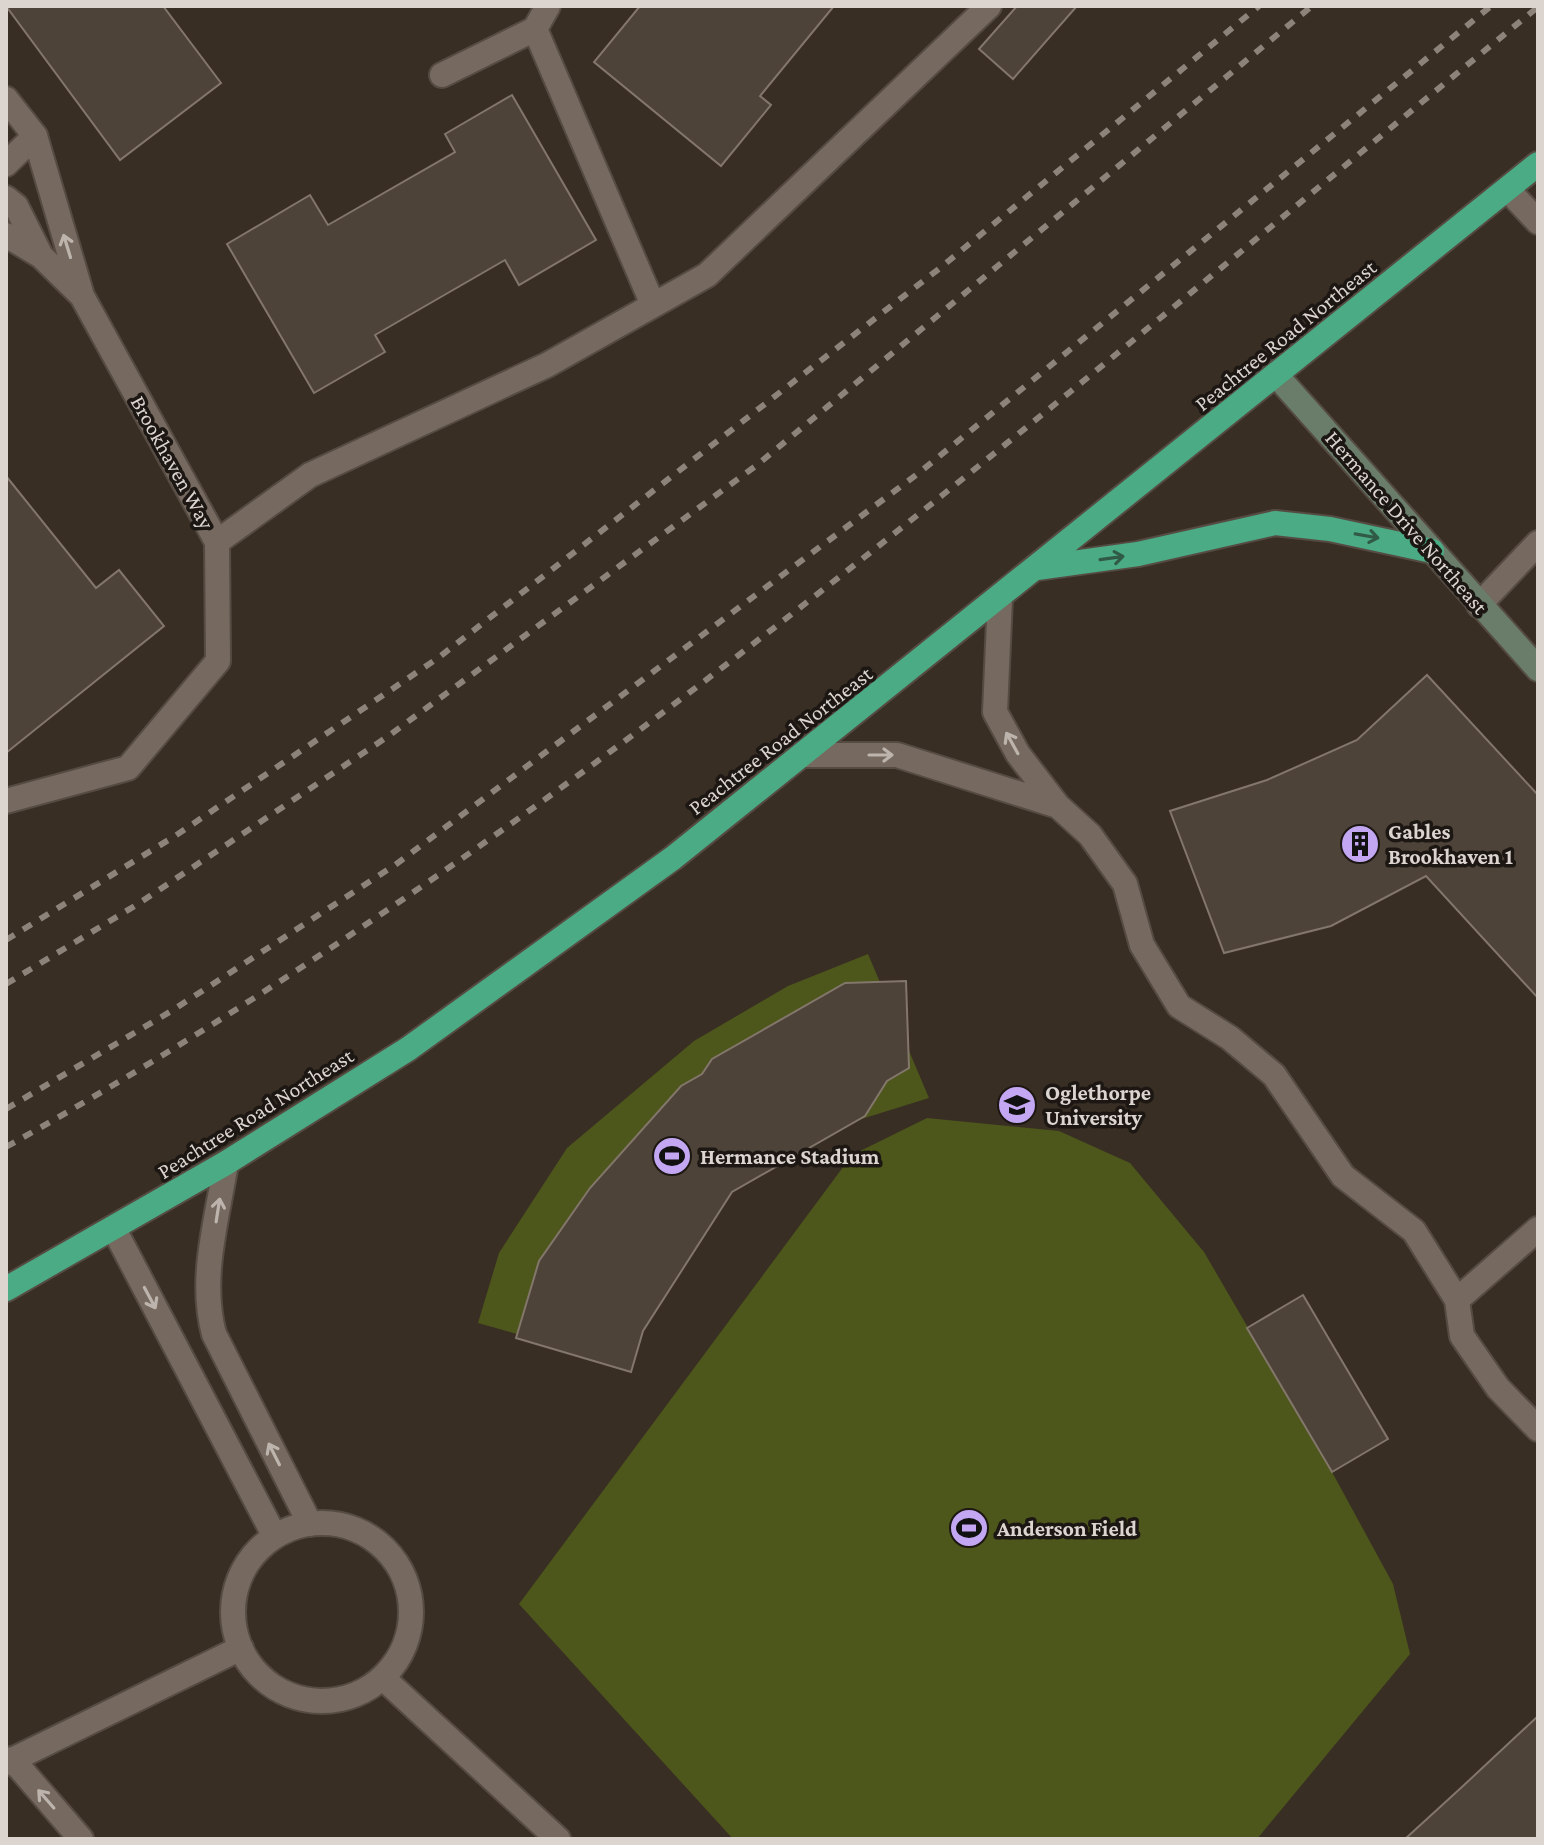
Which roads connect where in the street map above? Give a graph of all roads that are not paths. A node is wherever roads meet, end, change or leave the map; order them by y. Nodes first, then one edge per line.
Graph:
1 (548, 6) edge
2 (989, 6) edge
3 (535, 29) junction
4 (442, 75) dead end
5 (6, 99) edge
6 (35, 136) junction
7 (6, 164) edge
8 (1538, 164) edge
9 (1508, 190) junction
10 (6, 198) edge
11 (1538, 222) edge
12 (6, 235) edge
13 (41, 256) junction
14 (82, 296) junction
15 (653, 305) junction
16 (1276, 375) junction
17 (217, 542) junction
18 (1538, 543) edge
19 (1432, 551) junction
20 (1035, 568) junction
21 (1000, 598) junction
22 (1479, 605) junction
23 (1538, 669) edge
24 (803, 755) junction
25 (6, 801) edge
26 (1058, 806) junction
27 (226, 1163) junction
28 (114, 1229) junction
29 (1538, 1229) edge
30 (6, 1289) edge
31 (1457, 1300) junction
32 (1538, 1429) edge
33 (310, 1524) junction
34 (274, 1535) junction
35 (241, 1648) junction
36 (383, 1678) junction
37 (9, 1761) edge
38 (81, 1839) edge
39 (558, 1839) edge

1 - 3 street
2 - 15 street
3 - 4 street
3 - 15 street
5 - 6 street, Brookhaven Way
6 - 7 street
14 -> 6 street, Brookhaven Way
8 - 9 highway, Peachtree Road Northeast
9 - 11 street
9 - 16 highway, Peachtree Road Northeast
10 - 13 street, Brookhaven Way
12 - 13 street, Brookhaven Way
13 - 14 street, Brookhaven Way
14 - 17 street, Brookhaven Way
15 - 17 street
16 - 19 street, Hermance Drive Northeast
16 - 20 highway, Peachtree Road Northeast
17 - 25 street, Brookhaven Way
18 - 22 street
20 -> 19 highway
19 - 22 street, Hermance Drive Northeast
20 - 21 highway, Peachtree Road Northeast
21 - 24 highway, Peachtree Road Northeast
26 -> 21 street
22 - 23 street, Hermance Drive Northeast
24 -> 26 street
24 - 27 highway, Peachtree Road Northeast
26 - 31 street
27 - 28 highway, Peachtree Road Northeast
33 -> 27 street
28 - 30 highway, Peachtree Road Northeast
28 -> 34 street
29 - 31 street
31 - 32 street
33 - 34 street
33 - 36 street
34 - 35 street
35 - 36 street
35 - 37 street
36 - 39 street
38 -> 37 street

